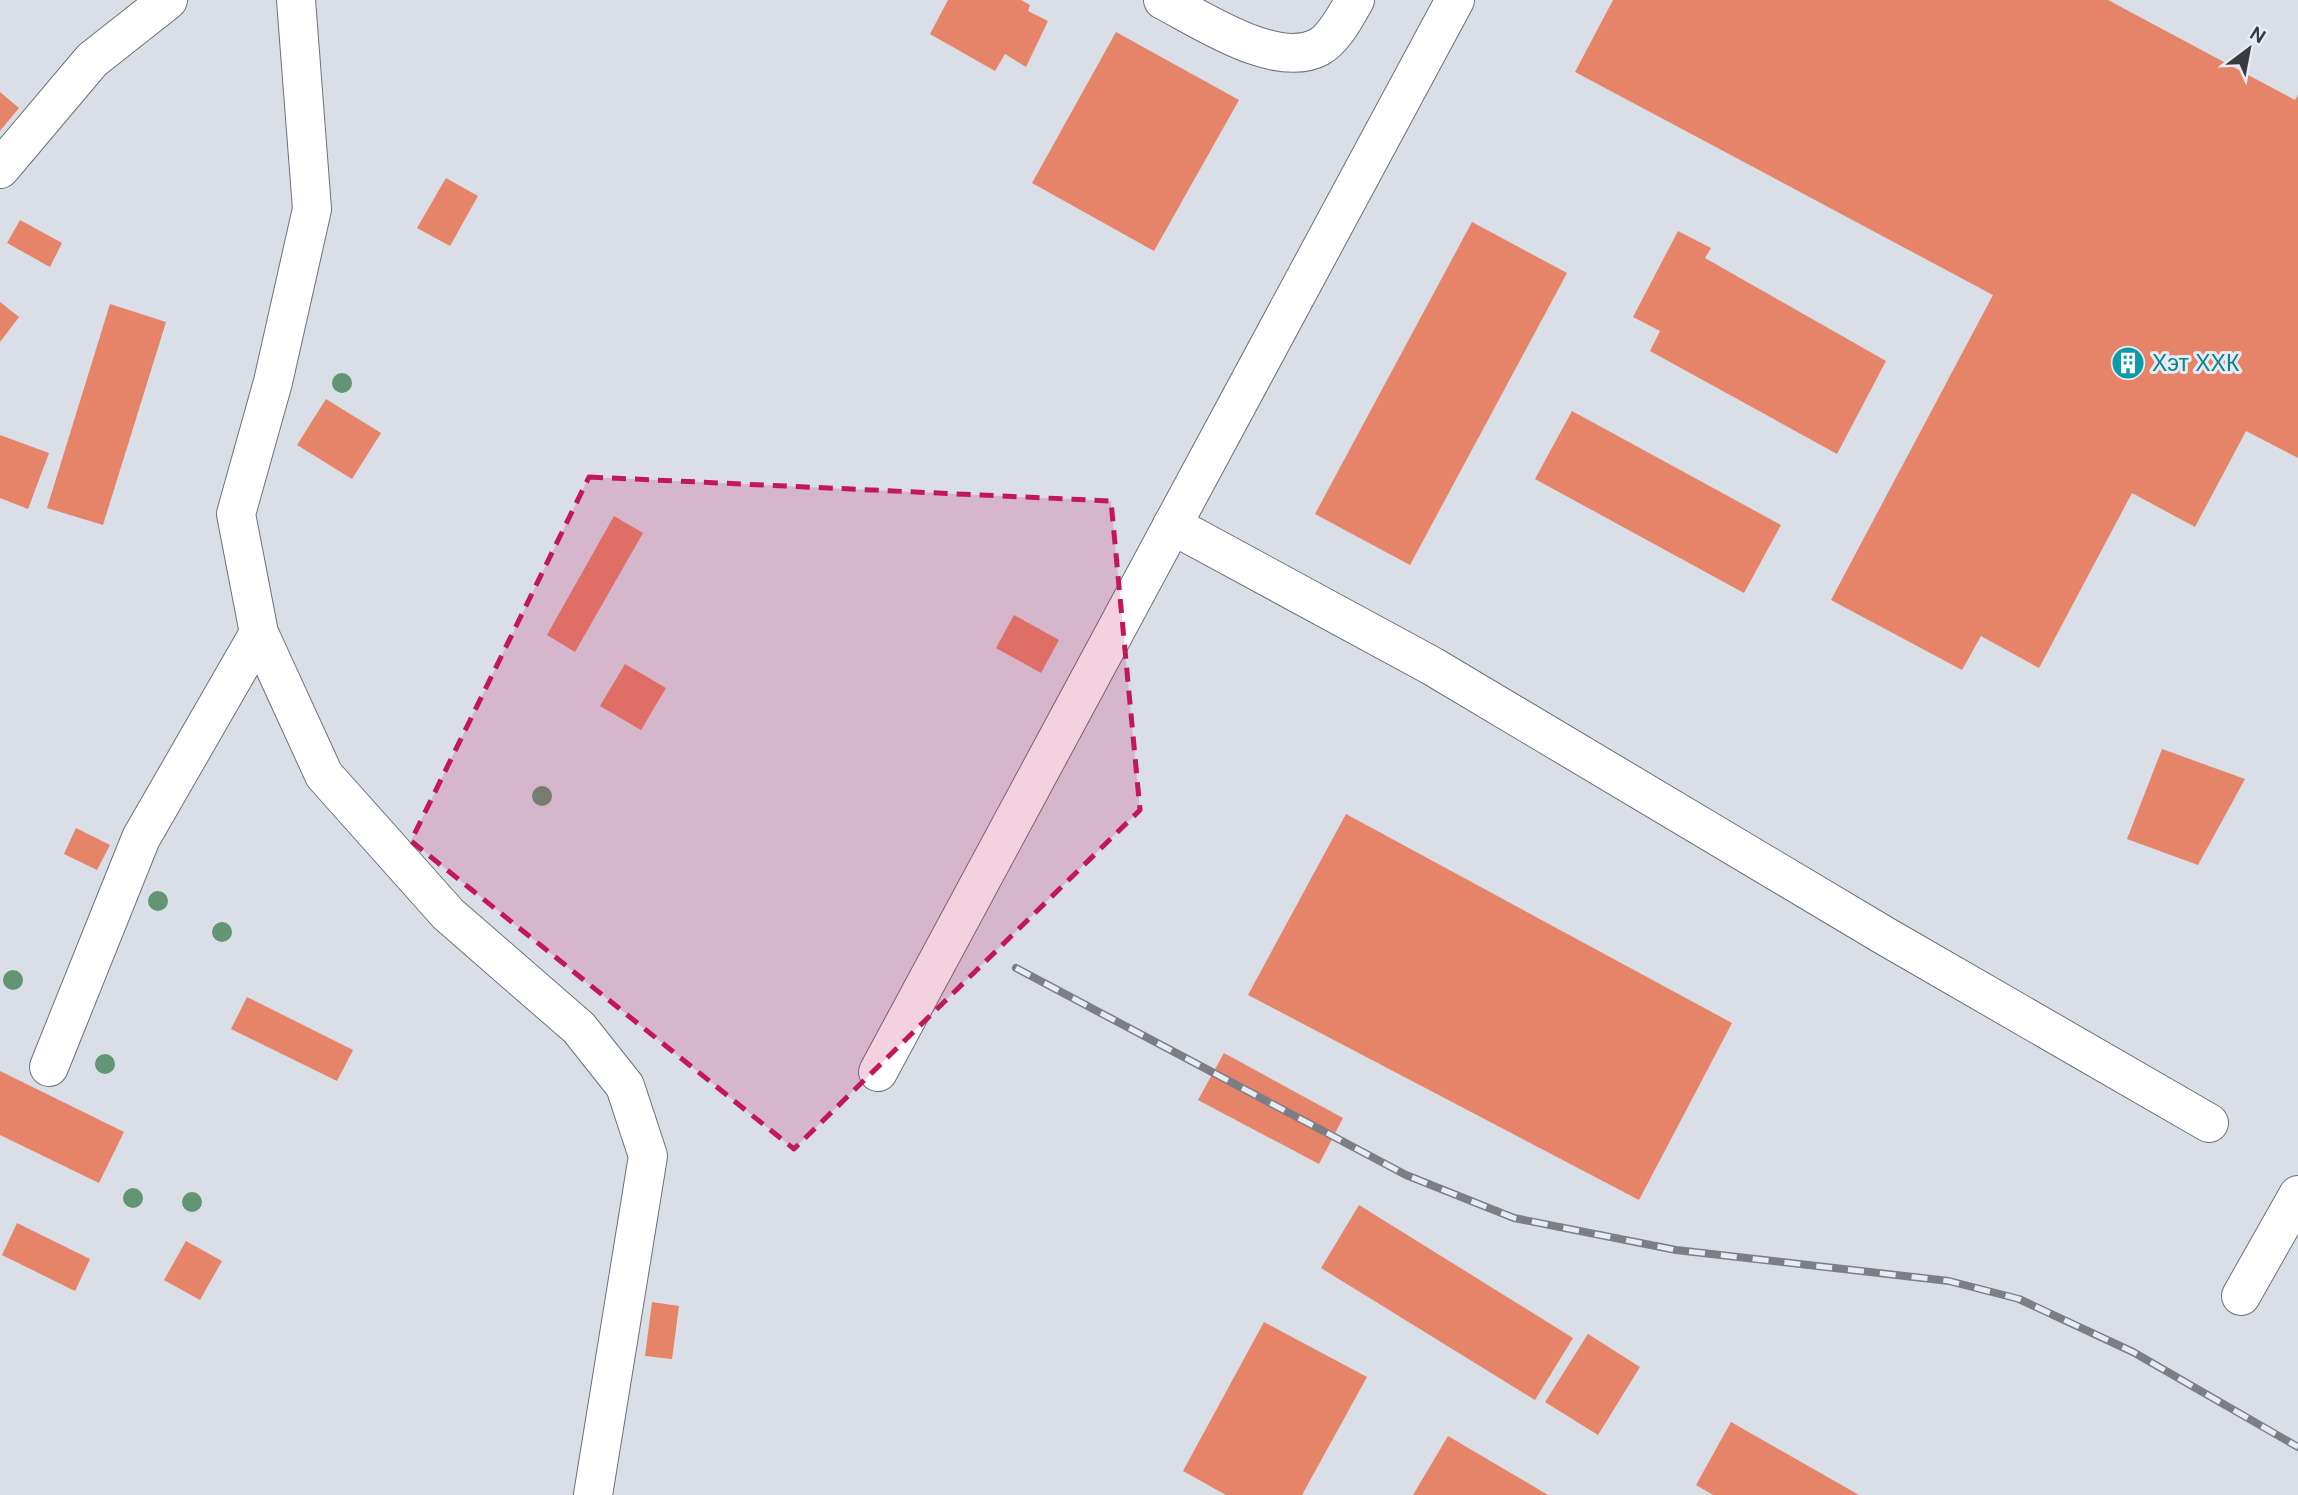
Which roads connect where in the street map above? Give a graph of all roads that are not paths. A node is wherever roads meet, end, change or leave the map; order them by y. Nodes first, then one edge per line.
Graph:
1 (168, 0) edge
2 (296, 0) edge
3 (1163, 0) edge
4 (1355, 0) edge
5 (1455, 0) edge
6 (0, 169) edge
7 (1172, 525) junction
8 (258, 633) junction
9 (49, 1067) dead end
10 (878, 1072) dead end
11 (2209, 1123) dead end
12 (2298, 1195) edge
13 (2241, 1296) dead end
14 (593, 1495) edge

1 - 6 street
2 - 8 street
3 - 4 street
5 - 7 street
7 - 10 street
7 - 11 street
8 - 9 street
8 - 14 street
12 - 13 street

